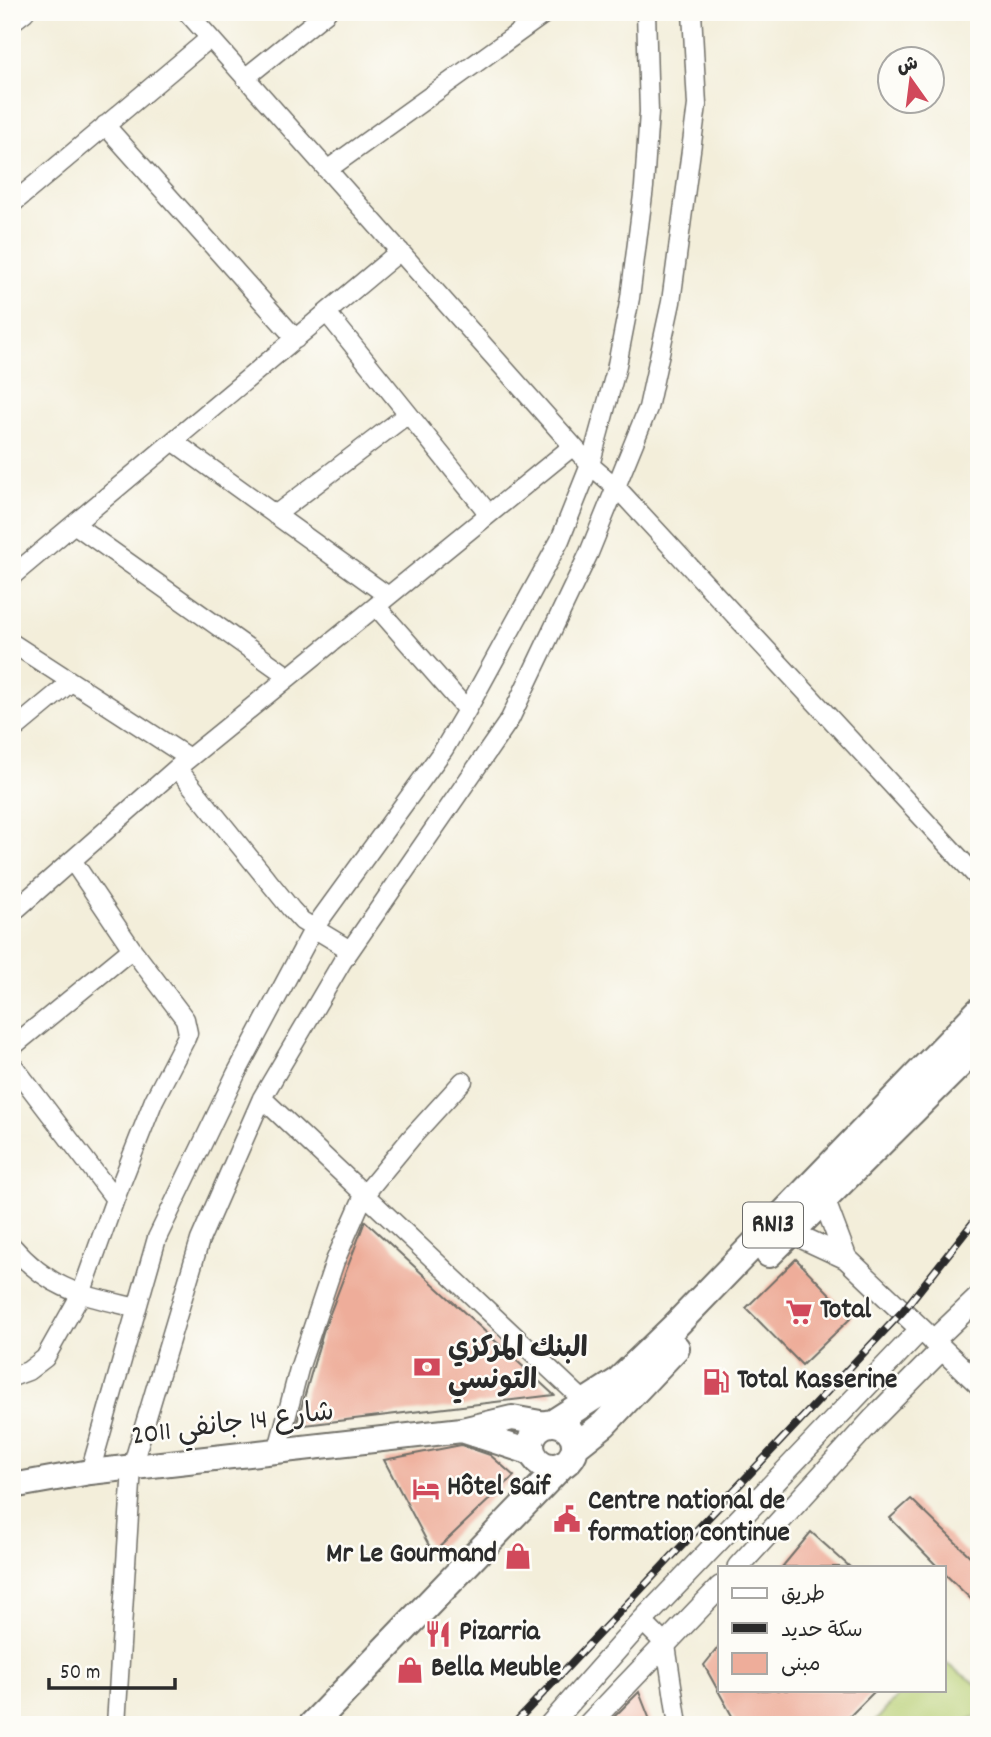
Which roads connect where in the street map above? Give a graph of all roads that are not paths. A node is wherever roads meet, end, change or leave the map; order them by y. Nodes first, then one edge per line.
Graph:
1 (25, 12) edge
2 (187, 12) edge
3 (327, 12) edge
4 (547, 12) edge
5 (646, 12) edge
6 (692, 12) edge
7 (12, 22) edge
8 (210, 38) junction
9 (245, 78) junction
10 (106, 125) junction
11 (327, 170) junction
12 (12, 204) edge
13 (400, 251) junction
14 (327, 313) junction
15 (296, 339) junction
16 (408, 414) junction
17 (173, 441) junction
18 (573, 446) junction
19 (590, 465) junction
20 (617, 488) junction
21 (275, 514) junction
22 (489, 514) junction
23 (74, 524) junction
24 (12, 576) edge
25 (382, 601) junction
26 (12, 643) edge
27 (289, 677) junction
28 (71, 681) junction
29 (467, 710) junction
30 (12, 731) edge
31 (183, 763) junction
32 (72, 860) junction
33 (979, 879) edge
34 (12, 913) edge
35 (314, 928) junction
36 (132, 949) junction
37 (350, 950) junction
38 (979, 1011) edge
39 (979, 1045) edge
40 (12, 1047) edge
41 (12, 1064) edge
42 (463, 1081) dead end
43 (262, 1098) junction
44 (817, 1193) junction
45 (365, 1195) junction
46 (115, 1199) junction
47 (787, 1224) junction
48 (12, 1247) edge
49 (846, 1258) junction
50 (81, 1294) junction
51 (979, 1297) edge
52 (137, 1308) junction
53 (932, 1340) junction
54 (12, 1377) edge
55 (979, 1384) edge
56 (586, 1403) junction
57 (550, 1424) junction
58 (462, 1430) junction
59 (278, 1449) junction
60 (534, 1456) junction
61 (569, 1456) junction
62 (132, 1468) junction
63 (90, 1472) junction
64 (12, 1486) edge
65 (517, 1510) junction
66 (739, 1566) edge
67 (718, 1589) edge
68 (642, 1621) junction
69 (666, 1646) junction
70 (116, 1725) edge
71 (312, 1725) edge
72 (550, 1725) edge
73 (588, 1725) edge
74 (678, 1725) edge

1 - 7 street
2 - 8 street
3 - 9 street
4 - 11 street
5 - 19 street
6 - 20 street
8 - 9 street
8 - 10 street
9 - 11 street
10 - 12 street
10 - 15 street
11 - 13 street
13 - 14 street
13 - 18 street
14 - 15 street
14 - 16 street
15 - 17 street
16 - 21 street
16 - 22 street
17 - 21 street
17 - 23 street
18 - 19 street
18 - 22 street
19 - 20 street
19 - 29 street
20 - 33 street
20 - 37 street
21 - 25 street
22 - 25 street
23 - 24 street
23 - 27 street
25 - 27 street
25 - 29 street
26 - 28 street
27 - 31 street
28 - 30 street
28 - 31 street
29 - 35 street
31 - 32 street
31 - 35 street
32 - 34 street
32 - 36 street
35 - 37 street
35 - 52 street
36 - 40 street
36 - 46 street
37 - 43 street
38 - 44 main road, RN13
39 - 44 main road, RN13
41 - 46 street
42 - 45 street
43 - 45 street
43 - 62 street
44 - 47 main road, RN13
44 - 49 street
45 - 56 street
45 - 59 street
46 - 50 street
47 - 49 street
47 - 56 main road, RN13
47 - 61 main road, RN13
48 - 50 street
49 - 53 street
50 - 52 street
50 - 54 street
51 - 53 street
52 - 63 street
53 - 55 street
53 - 66 street
53 - 68 street
56 - 57 main road, RN13
57 - 58 main road, شارع 14 جانفي 2011
57 - 60 main road, RN13
57 - 61 main road
58 - 59 main road, شارع 14 جانفي 2011
58 - 60 main road, شارع 14 جانفي 2011
59 - 62 main road, شارع 14 جانفي 2011
60 - 61 main road
60 - 65 main road, RN13
61 - 65 main road, RN13
62 - 63 main road, شارع 14 جانفي 2011
62 - 70 street
63 - 64 main road, شارع 14 جانفي 2011
65 - 71 main road, RN13
67 - 69 street
68 - 69 street
68 - 72 street
69 - 73 street
69 - 74 street

